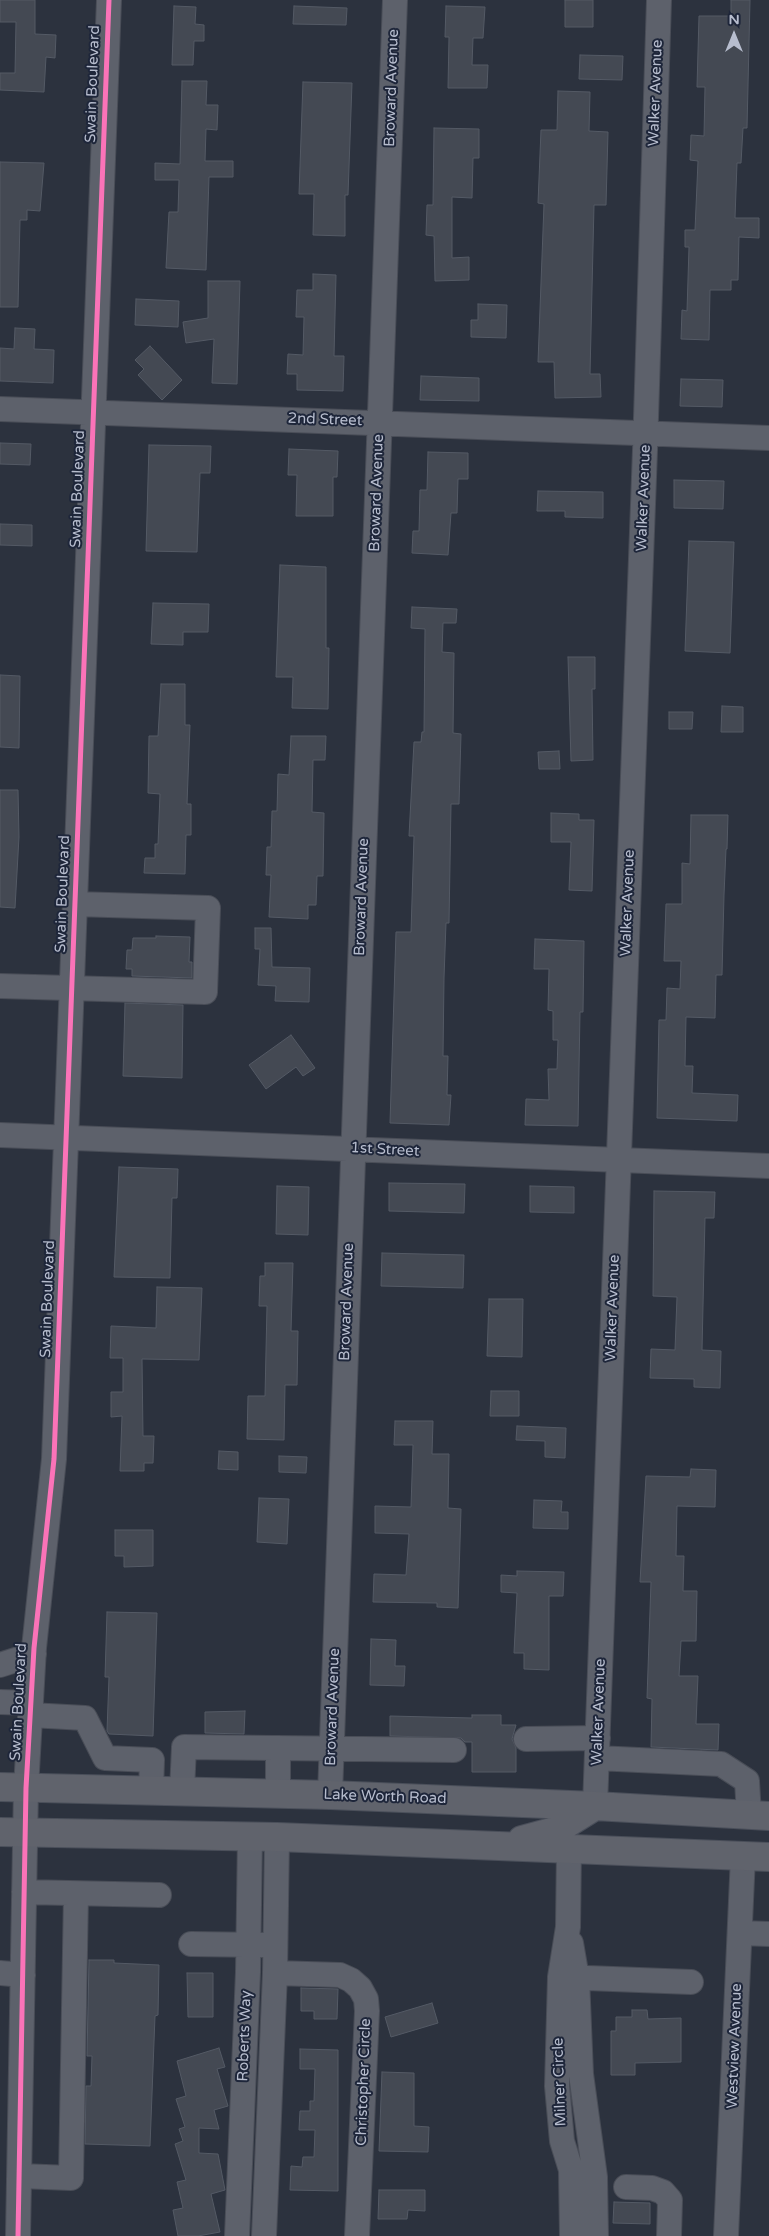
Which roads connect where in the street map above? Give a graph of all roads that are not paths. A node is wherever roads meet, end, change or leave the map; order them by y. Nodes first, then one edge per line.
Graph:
1 (109, 0) edge
2 (396, 0) edge
3 (659, 0) edge
4 (0, 409) edge
5 (94, 411) junction
6 (380, 422) junction
7 (646, 433) junction
8 (769, 438) edge
9 (75, 904) junction
10 (0, 986) edge
11 (72, 990) junction
12 (0, 1135) edge
13 (67, 1137) junction
14 (353, 1149) junction
15 (619, 1160) junction
16 (769, 1166) edge
17 (34, 1654) junction
18 (0, 1665) edge
19 (0, 1702) edge
20 (31, 1709) junction
21 (526, 1739) dead end
22 (278, 1748) junction
23 (597, 1748) junction
24 (331, 1749) junction
25 (454, 1750) dead end
26 (13, 1788) edge
27 (152, 1791) junction
28 (182, 1792) junction
29 (278, 1794) junction
30 (330, 1795) junction
31 (595, 1806) junction
32 (759, 1816) edge
33 (13, 1832) edge
34 (250, 1836) junction
35 (277, 1837) junction
36 (501, 1847) junction
37 (570, 1849) junction
38 (756, 1857) edge
39 (24, 1892) junction
40 (76, 1894) junction
41 (159, 1895) dead end
42 (740, 1933) junction
43 (769, 1934) edge
44 (190, 1944) dead end
45 (248, 1945) junction
46 (275, 1946) junction
47 (275, 1973) junction
48 (11, 1974) edge
49 (568, 1977) junction
50 (691, 1982) dead end
51 (557, 2086) junction
52 (583, 2088) junction
53 (20, 2176) junction
54 (626, 2187) dead end
55 (18, 2236) edge
56 (237, 2236) edge
57 (264, 2236) edge
58 (357, 2236) edge
59 (572, 2236) edge
60 (596, 2236) edge
61 (669, 2236) edge
62 (726, 2236) edge

1 - 5 street, Swain Boulevard
2 - 6 street, Broward Avenue
3 - 7 street, Walker Avenue
4 - 5 street, 2nd Street
5 - 6 street, 2nd Street
5 - 9 street, Swain Boulevard
6 - 7 street, 2nd Street
6 - 14 street, Broward Avenue
7 - 8 street, 2nd Street
7 - 15 street, Walker Avenue
9 - 11 street, Swain Boulevard
9 - 11 street
10 - 11 street
11 - 13 street, Swain Boulevard
12 - 13 street, 1st Street
13 - 14 street, 1st Street
13 - 17 street, Swain Boulevard
14 - 15 street, 1st Street
14 - 24 street, Broward Avenue
15 - 16 street, 1st Street
15 - 23 street, Walker Avenue
17 - 18 street
17 - 20 street, Swain Boulevard
19 - 20 street
20 - 26 street, Swain Boulevard
20 - 27 street
21 - 23 street
22 - 24 street
22 - 28 street
22 - 29 street
23 - 31 street, Walker Avenue
23 - 32 street
24 - 25 street
24 - 30 street, Broward Avenue
26 - 27 main road, Lake Worth Road
26 - 33 street, Swain Boulevard
27 - 28 main road, Lake Worth Road
28 - 29 main road, Lake Worth Road
29 - 30 main road, Lake Worth Road
30 - 31 main road, Lake Worth Road
31 - 32 main road, Lake Worth Road
31 - 36 main road
33 - 34 main road
33 - 39 street, Swain Boulevard
34 - 35 main road
34 - 45 street, Roberts Way
35 - 36 main road
35 - 46 street, Roberts Way
36 - 37 main road
37 - 38 main road
37 - 49 street, Milner Circle
38 - 42 street, Westview Avenue
39 - 40 street
39 - 48 street, Swain Boulevard
40 - 41 street
40 - 53 street
42 - 43 street
42 - 62 street, Westview Avenue
44 - 45 street
45 - 46 street
45 - 56 street, Roberts Way
46 - 47 street, Roberts Way
47 - 57 street, Roberts Way
47 - 58 street, Christopher Circle
48 - 53 street, Swain Boulevard
49 - 50 street
49 - 51 street, Milner Circle
49 - 52 street, Milner Circle
51 - 52 street
51 - 59 street, Milner Circle
52 - 60 street, Milner Circle
53 - 55 street, Swain Boulevard
54 - 61 street

